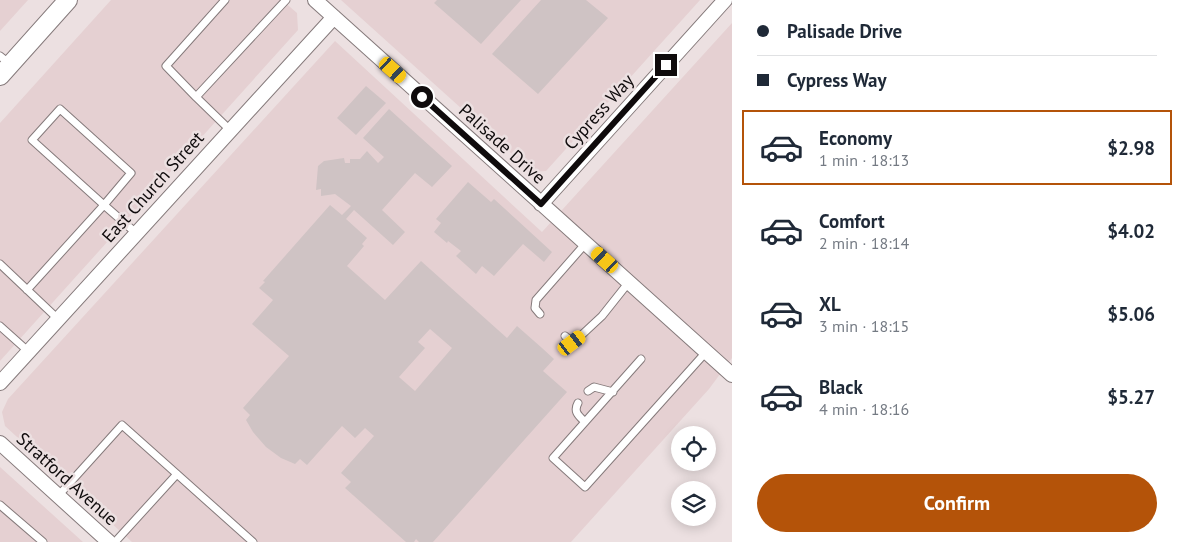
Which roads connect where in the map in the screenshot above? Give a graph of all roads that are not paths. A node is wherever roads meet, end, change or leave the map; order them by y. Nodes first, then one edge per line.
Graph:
1 (68, 0) edge
2 (226, 0) edge
3 (286, 0) edge
4 (315, 0) edge
5 (726, 0) edge
6 (334, 17) junction
7 (4, 65) edge
8 (196, 97) junction
9 (230, 130) junction
10 (541, 204) junction
11 (104, 205) junction
12 (136, 234) junction
13 (586, 243) junction
14 (0, 264) edge
15 (629, 282) junction
16 (27, 290) junction
17 (540, 314) dead end
18 (58, 319) junction
19 (0, 326) edge
20 (565, 336) dead end
21 (707, 351) junction
22 (29, 352) junction
23 (641, 359) dead end
24 (732, 376) edge
25 (0, 383) edge
26 (588, 391) dead end
27 (613, 392) junction
28 (578, 403) dead end
29 (586, 422) junction
30 (0, 443) edge
31 (177, 474) junction
32 (58, 496) junction
33 (0, 505) edge
34 (43, 542) edge
35 (109, 542) edge
36 (115, 542) edge
37 (253, 542) edge

1 - 7 street
2 - 8 lane
3 - 8 lane
4 - 6 street, Palisade Drive
5 - 10 street, Cypress Way
6 - 9 street, East Church Street
6 - 10 street, Palisade Drive
8 - 9 lane
9 - 12 street, East Church Street
10 - 13 street, Palisade Drive
11 - 11 lane
11 - 12 lane
11 - 16 lane
12 - 18 street, East Church Street
13 - 15 street, Palisade Drive
13 - 17 lane
14 - 16 lane
15 - 20 lane
15 - 21 street, Palisade Drive
16 - 18 lane
18 - 22 street, East Church Street
19 - 22 lane
21 - 24 street, Palisade Drive
21 - 29 lane
22 - 25 street, East Church Street
23 - 27 lane
26 - 27 lane
27 - 29 lane
28 - 29 lane
30 - 32 street, Stratford Avenue
31 - 32 lane
31 - 36 lane
31 - 37 lane
32 - 35 street, Stratford Avenue
33 - 34 lane

